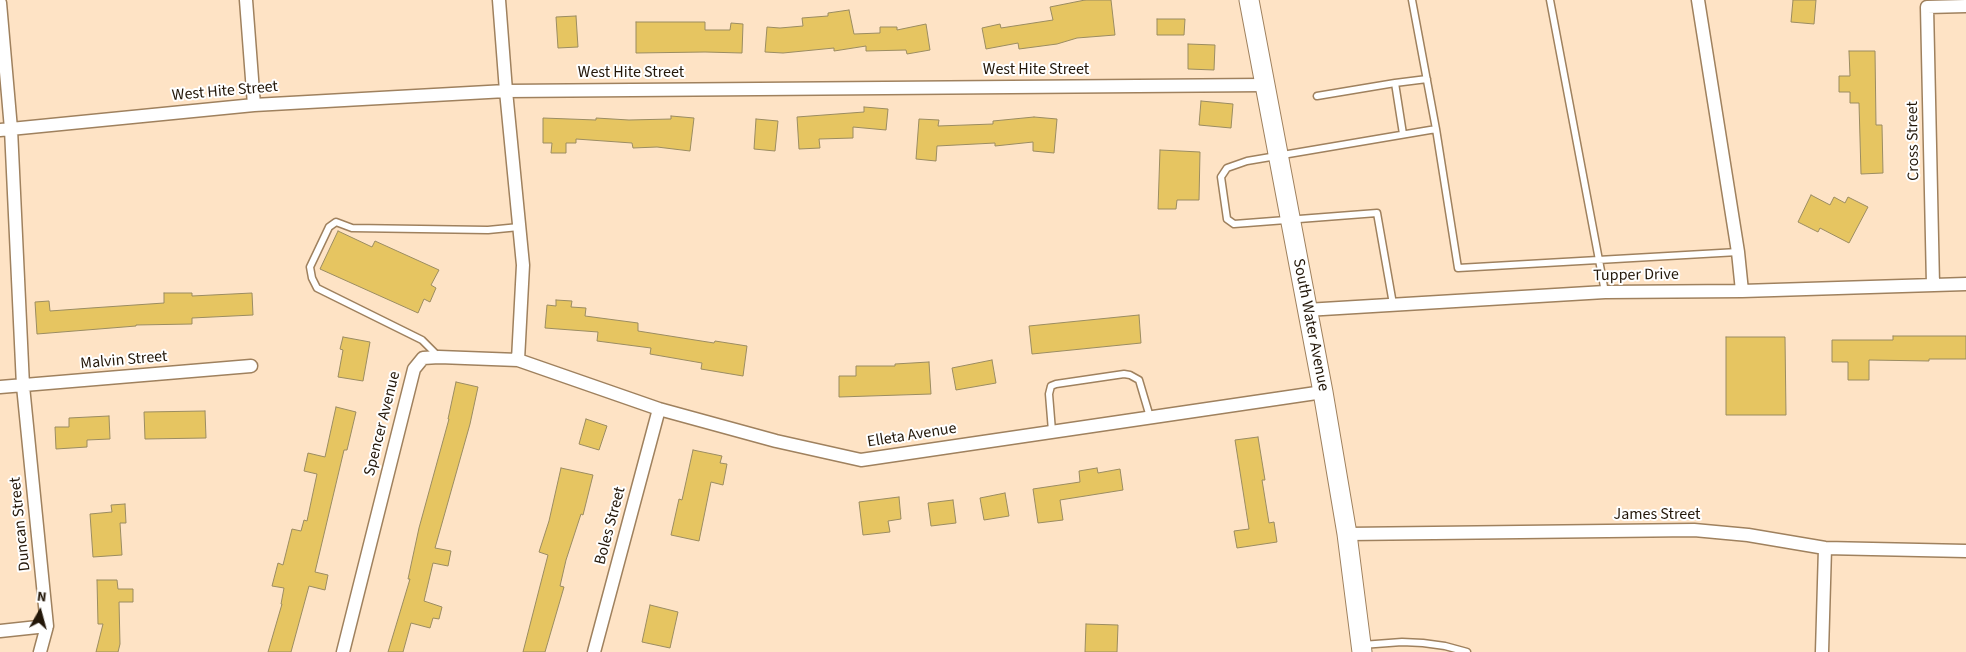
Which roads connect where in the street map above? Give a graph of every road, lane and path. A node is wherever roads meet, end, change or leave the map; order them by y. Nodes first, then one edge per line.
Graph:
1 (246, 0) edge
2 (499, 0) edge
3 (1249, 0) edge
4 (1412, 0) edge
5 (1550, 0) edge
6 (1698, 0) edge
7 (1922, 3) edge
8 (0, 4) edge
9 (1966, 6) edge
10 (1427, 79) junction
11 (1395, 82) junction
12 (1264, 85) junction
13 (506, 91) junction
14 (1317, 96) dead end
15 (254, 105) junction
16 (1436, 129) junction
17 (5, 130) edge
18 (1404, 134) junction
19 (1278, 157) junction
20 (1290, 220) junction
21 (519, 227) junction
22 (1738, 252) junction
23 (1599, 260) junction
24 (1966, 284) edge
25 (1934, 285) junction
26 (1742, 291) junction
27 (1605, 292) junction
28 (1392, 304) junction
29 (1306, 310) junction
30 (439, 357) junction
31 (518, 360) junction
32 (251, 366) dead end
33 (23, 386) junction
34 (0, 387) edge
35 (1323, 392) junction
36 (659, 408) junction
37 (1150, 417) junction
38 (1052, 431) junction
39 (1347, 534) junction
40 (1826, 548) junction
41 (1966, 551) edge
42 (47, 626) junction
43 (0, 631) edge
44 (1361, 648) edge
45 (40, 652) edge
46 (343, 652) edge
47 (594, 652) edge
48 (1467, 652) edge
49 (1822, 652) edge

1 - 15 street
2 - 13 street
3 - 12 main road, South Water Avenue
4 - 10 lane
5 - 23 lane
6 - 22 street
7 - 9 street
7 - 25 street, Cross Street
8 - 17 street, Duncan Street
10 - 11 lane
10 - 16 lane
11 - 14 lane
11 - 18 lane
12 - 13 street, West Hite Street
12 - 19 main road, South Water Avenue
13 - 15 street, West Hite Street
13 - 21 street
15 - 17 street, West Hite Street
16 - 18 lane
16 - 23 lane
17 - 33 street, Duncan Street
18 - 19 lane
19 - 20 main road, South Water Avenue
19 - 20 lane
20 - 28 lane
20 - 29 main road, South Water Avenue
21 - 30 lane
21 - 31 street
22 - 23 lane
22 - 26 street
23 - 27 lane
24 - 25 street, Tupper Drive
25 - 26 street, Tupper Drive
26 - 27 street, Tupper Drive
27 - 28 street, Tupper Drive
28 - 29 street, Tupper Drive
29 - 35 main road, South Water Avenue
30 - 31 street, Spencer Avenue
30 - 46 street, Spencer Avenue
31 - 36 street, Elleta Avenue
32 - 33 street, Malvin Street
33 - 34 street, Malvin Street
33 - 42 street, Duncan Street
35 - 37 street, Elleta Avenue
35 - 39 main road, South Water Avenue
36 - 38 street, Elleta Avenue
36 - 47 street, Boles Street
37 - 38 street, Elleta Avenue
37 - 38 lane
39 - 40 street, James Street
39 - 44 main road, South Water Avenue
40 - 41 street, James Street
40 - 49 street
42 - 43 street
42 - 45 street, Duncan Street
44 - 48 lane

